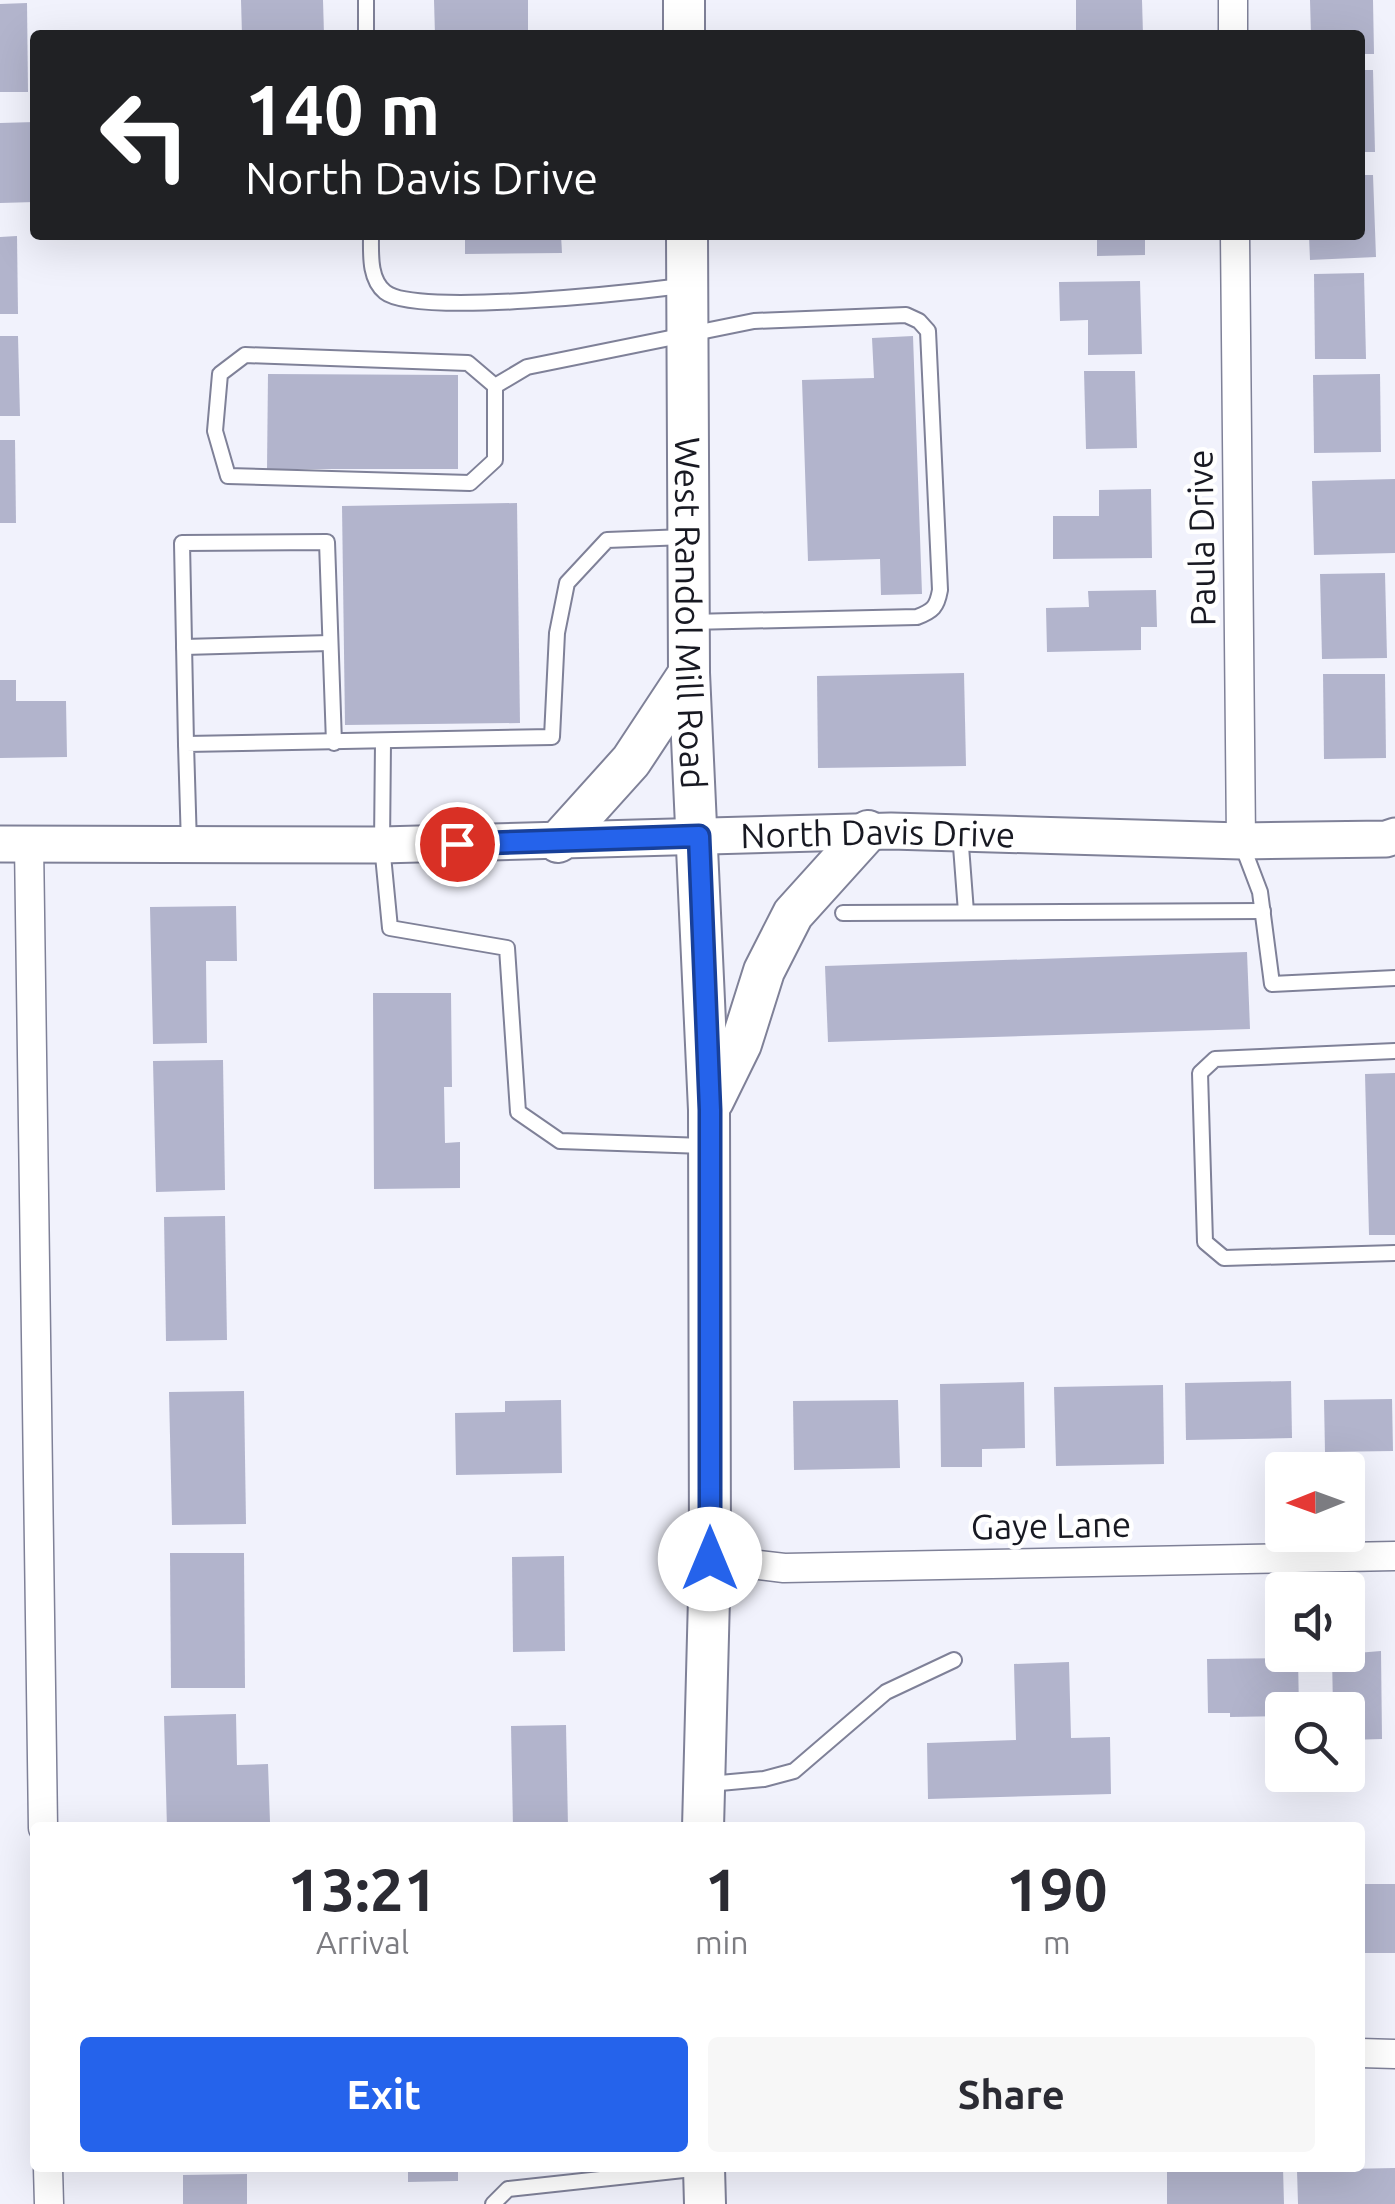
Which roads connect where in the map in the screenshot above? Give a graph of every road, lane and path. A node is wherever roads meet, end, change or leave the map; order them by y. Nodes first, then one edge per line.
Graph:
1 (684, 0) edge
2 (1233, 0) edge
3 (366, 1) edge
4 (366, 30) edge
5 (684, 30) edge
6 (1233, 30) edge
7 (370, 240) edge
8 (687, 240) edge
9 (1235, 240) edge
10 (688, 285) junction
11 (688, 336) junction
12 (495, 386) junction
13 (691, 537) junction
14 (690, 622) junction
15 (330, 643) junction
16 (184, 647) junction
17 (690, 673) junction
18 (382, 742) junction
19 (334, 743) junction
20 (186, 744) junction
21 (868, 832) junction
22 (960, 833) junction
23 (699, 836) junction
24 (1395, 836) edge
25 (1241, 841) junction
26 (558, 842) junction
27 (14, 843) edge
28 (189, 845) junction
29 (382, 846) junction
30 (1263, 911) junction
31 (966, 912) junction
32 (843, 913) dead end
33 (1395, 978) edge
34 (1395, 1052) edge
35 (710, 1128) junction
36 (1395, 1254) edge
37 (1395, 1556) edge
38 (710, 1559) junction
39 (954, 1660) dead end
40 (704, 1785) junction
41 (43, 1822) edge
42 (704, 1822) edge
43 (1365, 2052) edge
44 (1395, 2054) edge
45 (48, 2172) edge
46 (667, 2172) edge
47 (704, 2172) edge
48 (48, 2204) edge
49 (493, 2204) edge
50 (705, 2204) edge

1 - 5 main road
2 - 6 street
3 - 4 lane
7 - 10 lane
8 - 10 main road, West Randol Mill Road
9 - 25 street, Paula Drive
10 - 11 main road, West Randol Mill Road
11 - 12 lane
11 - 13 main road, West Randol Mill Road
11 - 14 lane
12 - 12 lane
13 - 14 main road, West Randol Mill Road
13 - 18 lane
14 - 17 main road, West Randol Mill Road
15 - 16 lane
15 - 16 lane
15 - 19 lane
16 - 20 lane
17 - 23 main road, West Randol Mill Road
17 - 26 main road
18 - 19 lane
18 - 29 lane
19 - 20 lane
20 - 28 lane
21 - 22 street, North Davis Drive
21 - 23 street, North Davis Drive
21 - 35 main road
22 - 25 street, North Davis Drive
22 - 31 lane
23 - 26 street, North Davis Drive
23 - 35 main road, West Randol Mill Road
24 - 25 street, North Davis Drive
25 - 30 lane
26 - 29 street, North Davis Drive
27 - 28 street, North Davis Drive
27 - 41 street
28 - 29 street, North Davis Drive
29 - 35 lane
30 - 31 lane
30 - 33 lane
31 - 32 lane
34 - 36 lane
35 - 38 main road, West Randol Mill Road
37 - 38 street, Gaye Lane
38 - 40 main road, West Randol Mill Road
39 - 40 lane
40 - 42 main road, West Randol Mill Road
43 - 44 street
45 - 48 street
46 - 49 lane
47 - 50 main road

